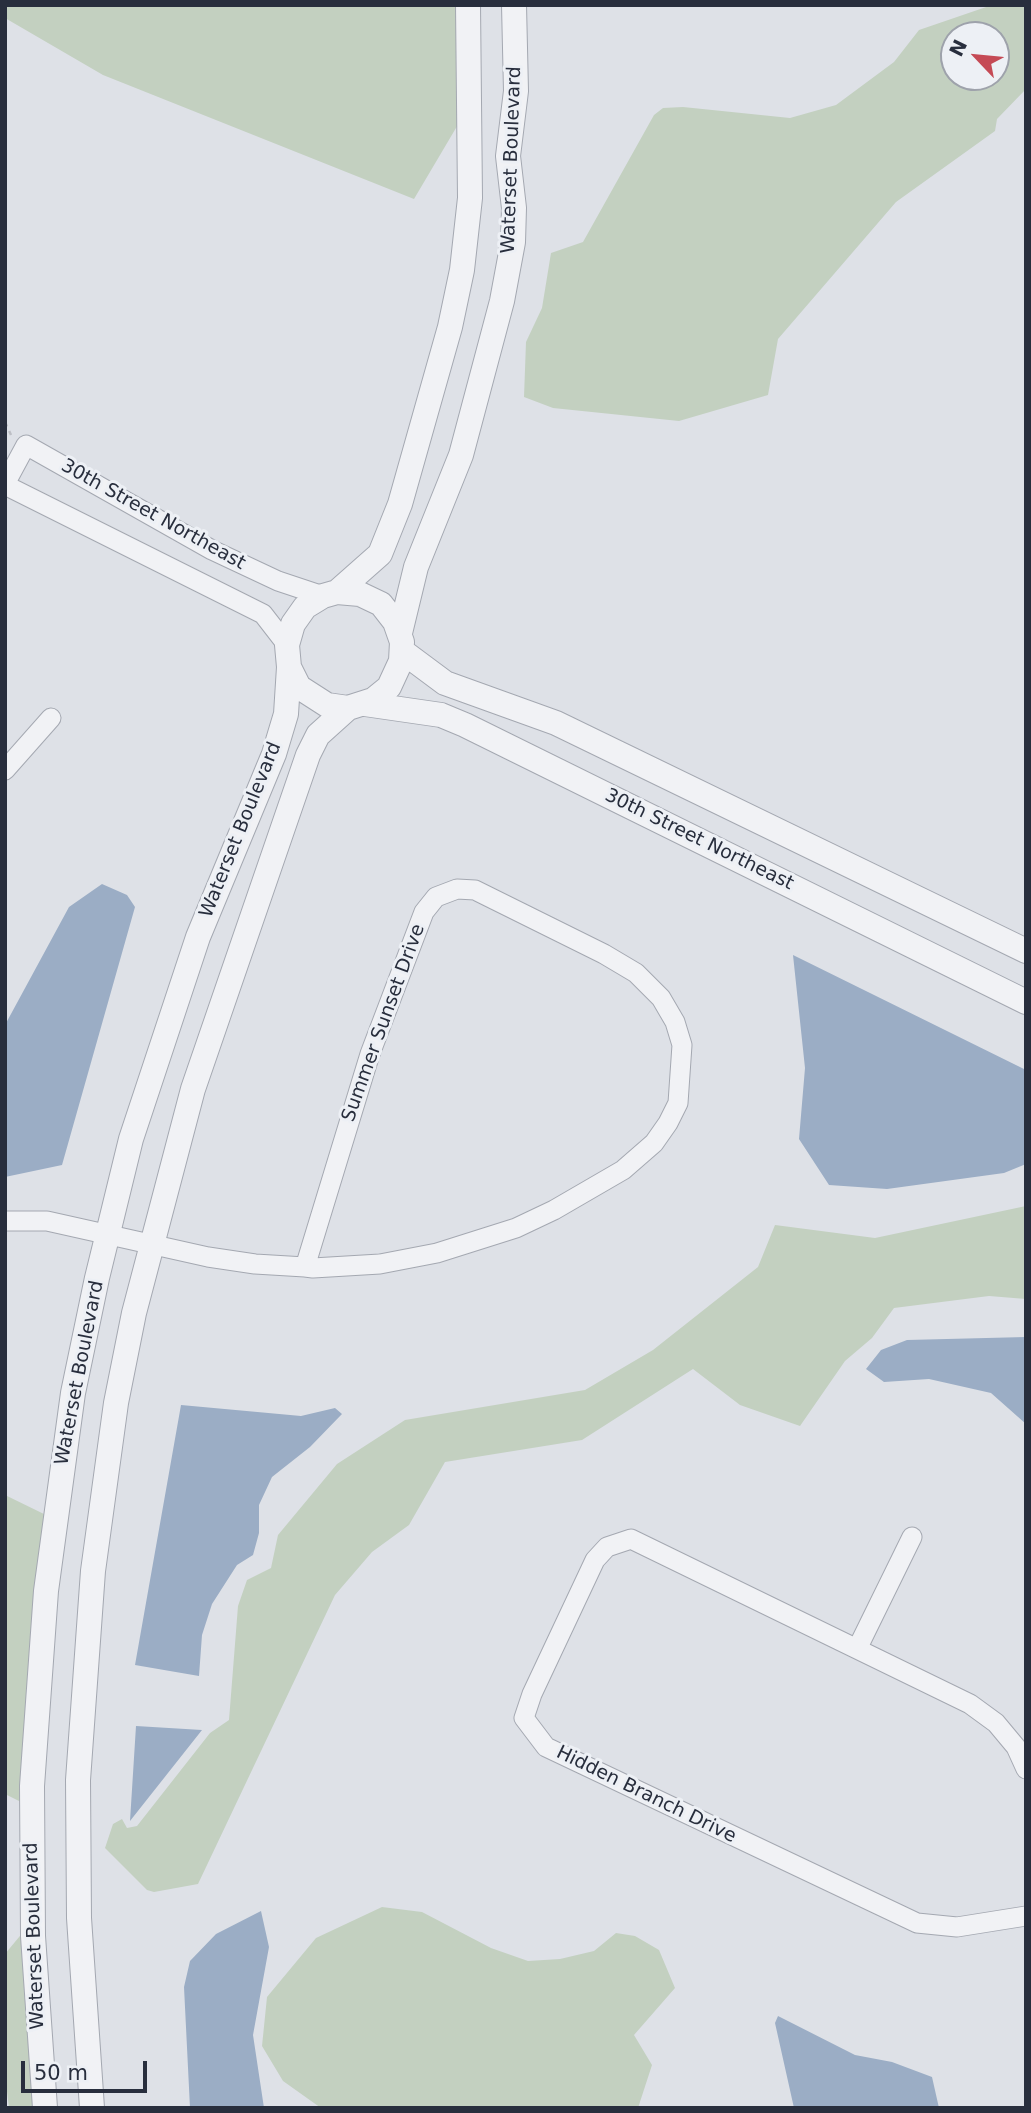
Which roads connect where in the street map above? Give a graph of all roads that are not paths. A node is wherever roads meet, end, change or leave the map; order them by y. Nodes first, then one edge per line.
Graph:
1 (468, 5) edge
2 (514, 5) edge
3 (5, 485) edge
4 (330, 594) junction
5 (401, 642) junction
6 (288, 656) junction
7 (356, 706) junction
8 (51, 718) dead end
9 (5, 770) edge
10 (1026, 951) edge
11 (1026, 1002) edge
12 (5, 1221) edge
13 (108, 1232) junction
14 (151, 1244) junction
15 (304, 1267) junction
16 (912, 1536) dead end
17 (858, 1647) junction
18 (1026, 1769) edge
19 (1026, 1916) edge
20 (45, 2108) edge
21 (92, 2108) edge

1 - 4 street
2 - 5 street, Waterset Boulevard
3 - 4 street, 30th Street Northeast
3 - 6 street, 30th Street Northeast
4 - 5 street
4 - 6 street
5 - 7 street
5 - 10 street
6 - 7 street
6 - 13 street, Waterset Boulevard
7 - 11 street, 30th Street Northeast
7 - 14 street, Waterset Boulevard
8 - 9 street
12 - 13 street, Summer Sunset Drive
13 - 14 street, Summer Sunset Drive
13 - 20 street, Waterset Boulevard
14 - 15 street, Summer Sunset Drive
14 - 21 street, Waterset Boulevard
15 - 15 street, Summer Sunset Drive
16 - 17 street
17 - 18 street, Hidden Branch Drive
17 - 19 street, Hidden Branch Drive

